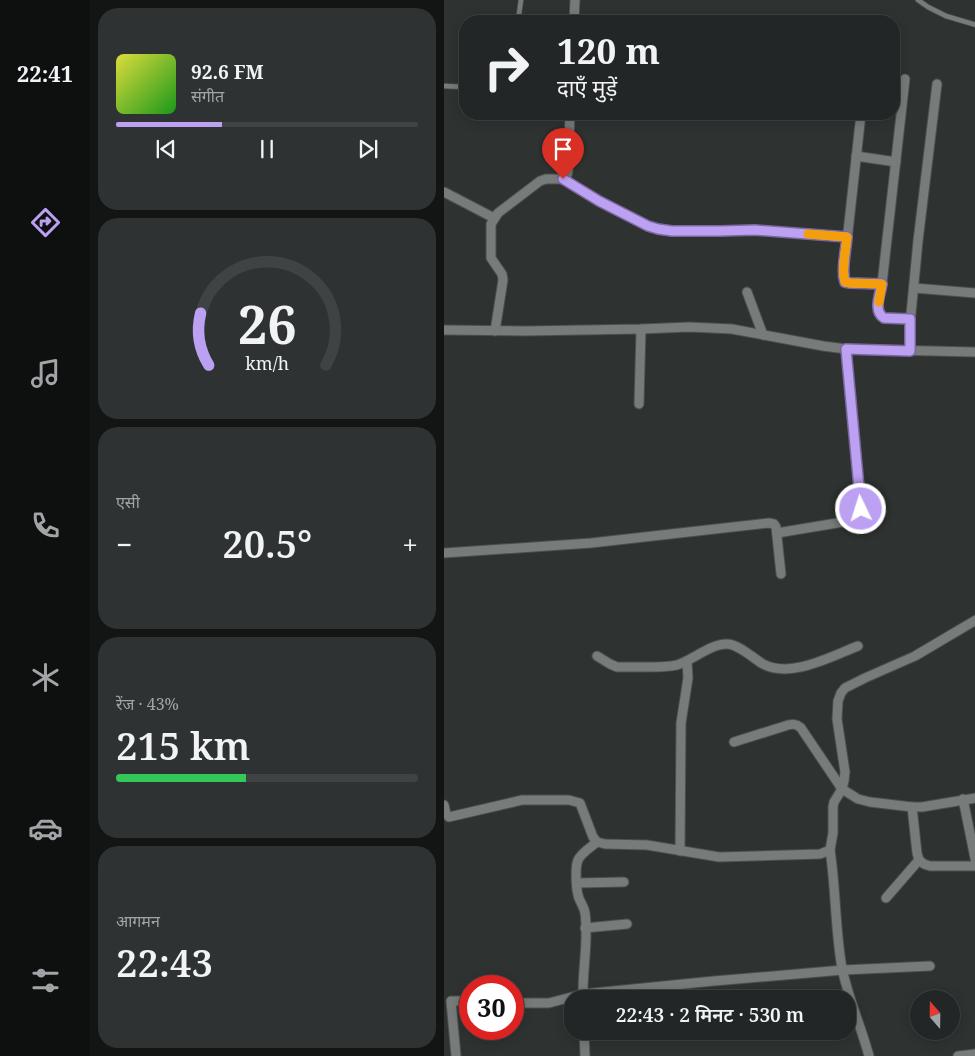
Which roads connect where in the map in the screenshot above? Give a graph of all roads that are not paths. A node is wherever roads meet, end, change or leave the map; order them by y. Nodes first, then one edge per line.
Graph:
1 (521, 0) edge
2 (575, 0) edge
3 (918, 0) edge
4 (519, 15) edge
5 (574, 15) edge
6 (975, 25) edge
7 (905, 79) dead end
8 (937, 84) dead end
9 (444, 86) edge
10 (459, 87) edge
11 (570, 120) edge
12 (860, 120) edge
13 (856, 156) junction
14 (896, 162) junction
15 (563, 179) junction
16 (444, 192) edge
17 (494, 218) junction
18 (847, 237) junction
19 (882, 284) junction
20 (914, 288) junction
21 (747, 292) dead end
22 (975, 293) edge
23 (910, 319) junction
24 (641, 329) junction
25 (444, 330) edge
26 (495, 331) junction
27 (763, 336) junction
28 (846, 349) junction
29 (910, 351) junction
30 (975, 352) edge
31 (639, 404) dead end
32 (777, 533) junction
33 (444, 553) edge
34 (782, 574) dead end
35 (975, 620) edge
36 (858, 646) dead end
37 (597, 656) dead end
38 (687, 661) junction
39 (734, 742) dead end
40 (842, 789) junction
41 (975, 798) edge
42 (962, 799) junction
43 (444, 805) edge
44 (912, 807) junction
45 (597, 842) junction
46 (830, 850) junction
47 (680, 851) junction
48 (919, 860) junction
49 (975, 864) edge
50 (624, 882) dead end
51 (577, 883) junction
52 (886, 898) dead end
53 (627, 924) dead end
54 (585, 928) junction
55 (930, 966) dead end
56 (843, 970) junction
57 (583, 990) edge
58 (635, 990) edge
59 (459, 1001) edge
60 (564, 1001) edge
61 (524, 1003) edge
62 (584, 1040) edge
63 (975, 1054) edge
64 (456, 1056) edge
65 (585, 1056) edge
66 (868, 1056) edge
67 (958, 1056) edge

1 - 4 lane
2 - 5 street
3 - 6 lane
7 - 14 street
8 - 20 street
9 - 10 lane
11 - 15 street
12 - 13 street
13 - 14 street
13 - 18 street
14 - 19 street
15 - 17 street
15 - 18 street
16 - 17 street
17 - 26 street
18 - 19 street
19 - 23 street
20 - 22 street
20 - 23 street
21 - 27 street
23 - 29 street
24 - 26 street
24 - 27 street
24 - 31 street
25 - 26 street
27 - 28 street
28 - 29 street
28 - 32 street
29 - 30 street
32 - 33 street
32 - 34 street
35 - 40 street
36 - 38 street
37 - 38 street
38 - 47 street
39 - 40 street
40 - 44 street
40 - 46 street
41 - 42 street
42 - 44 street
42 - 49 street
43 - 45 street
44 - 48 street
45 - 47 street
45 - 51 street
46 - 47 street
46 - 56 street
48 - 49 street
48 - 52 street
50 - 51 street
51 - 54 street
53 - 54 street
54 - 57 street
55 - 56 street
56 - 58 street
56 - 66 street
59 - 64 street
60 - 61 street
62 - 65 street
63 - 67 street

